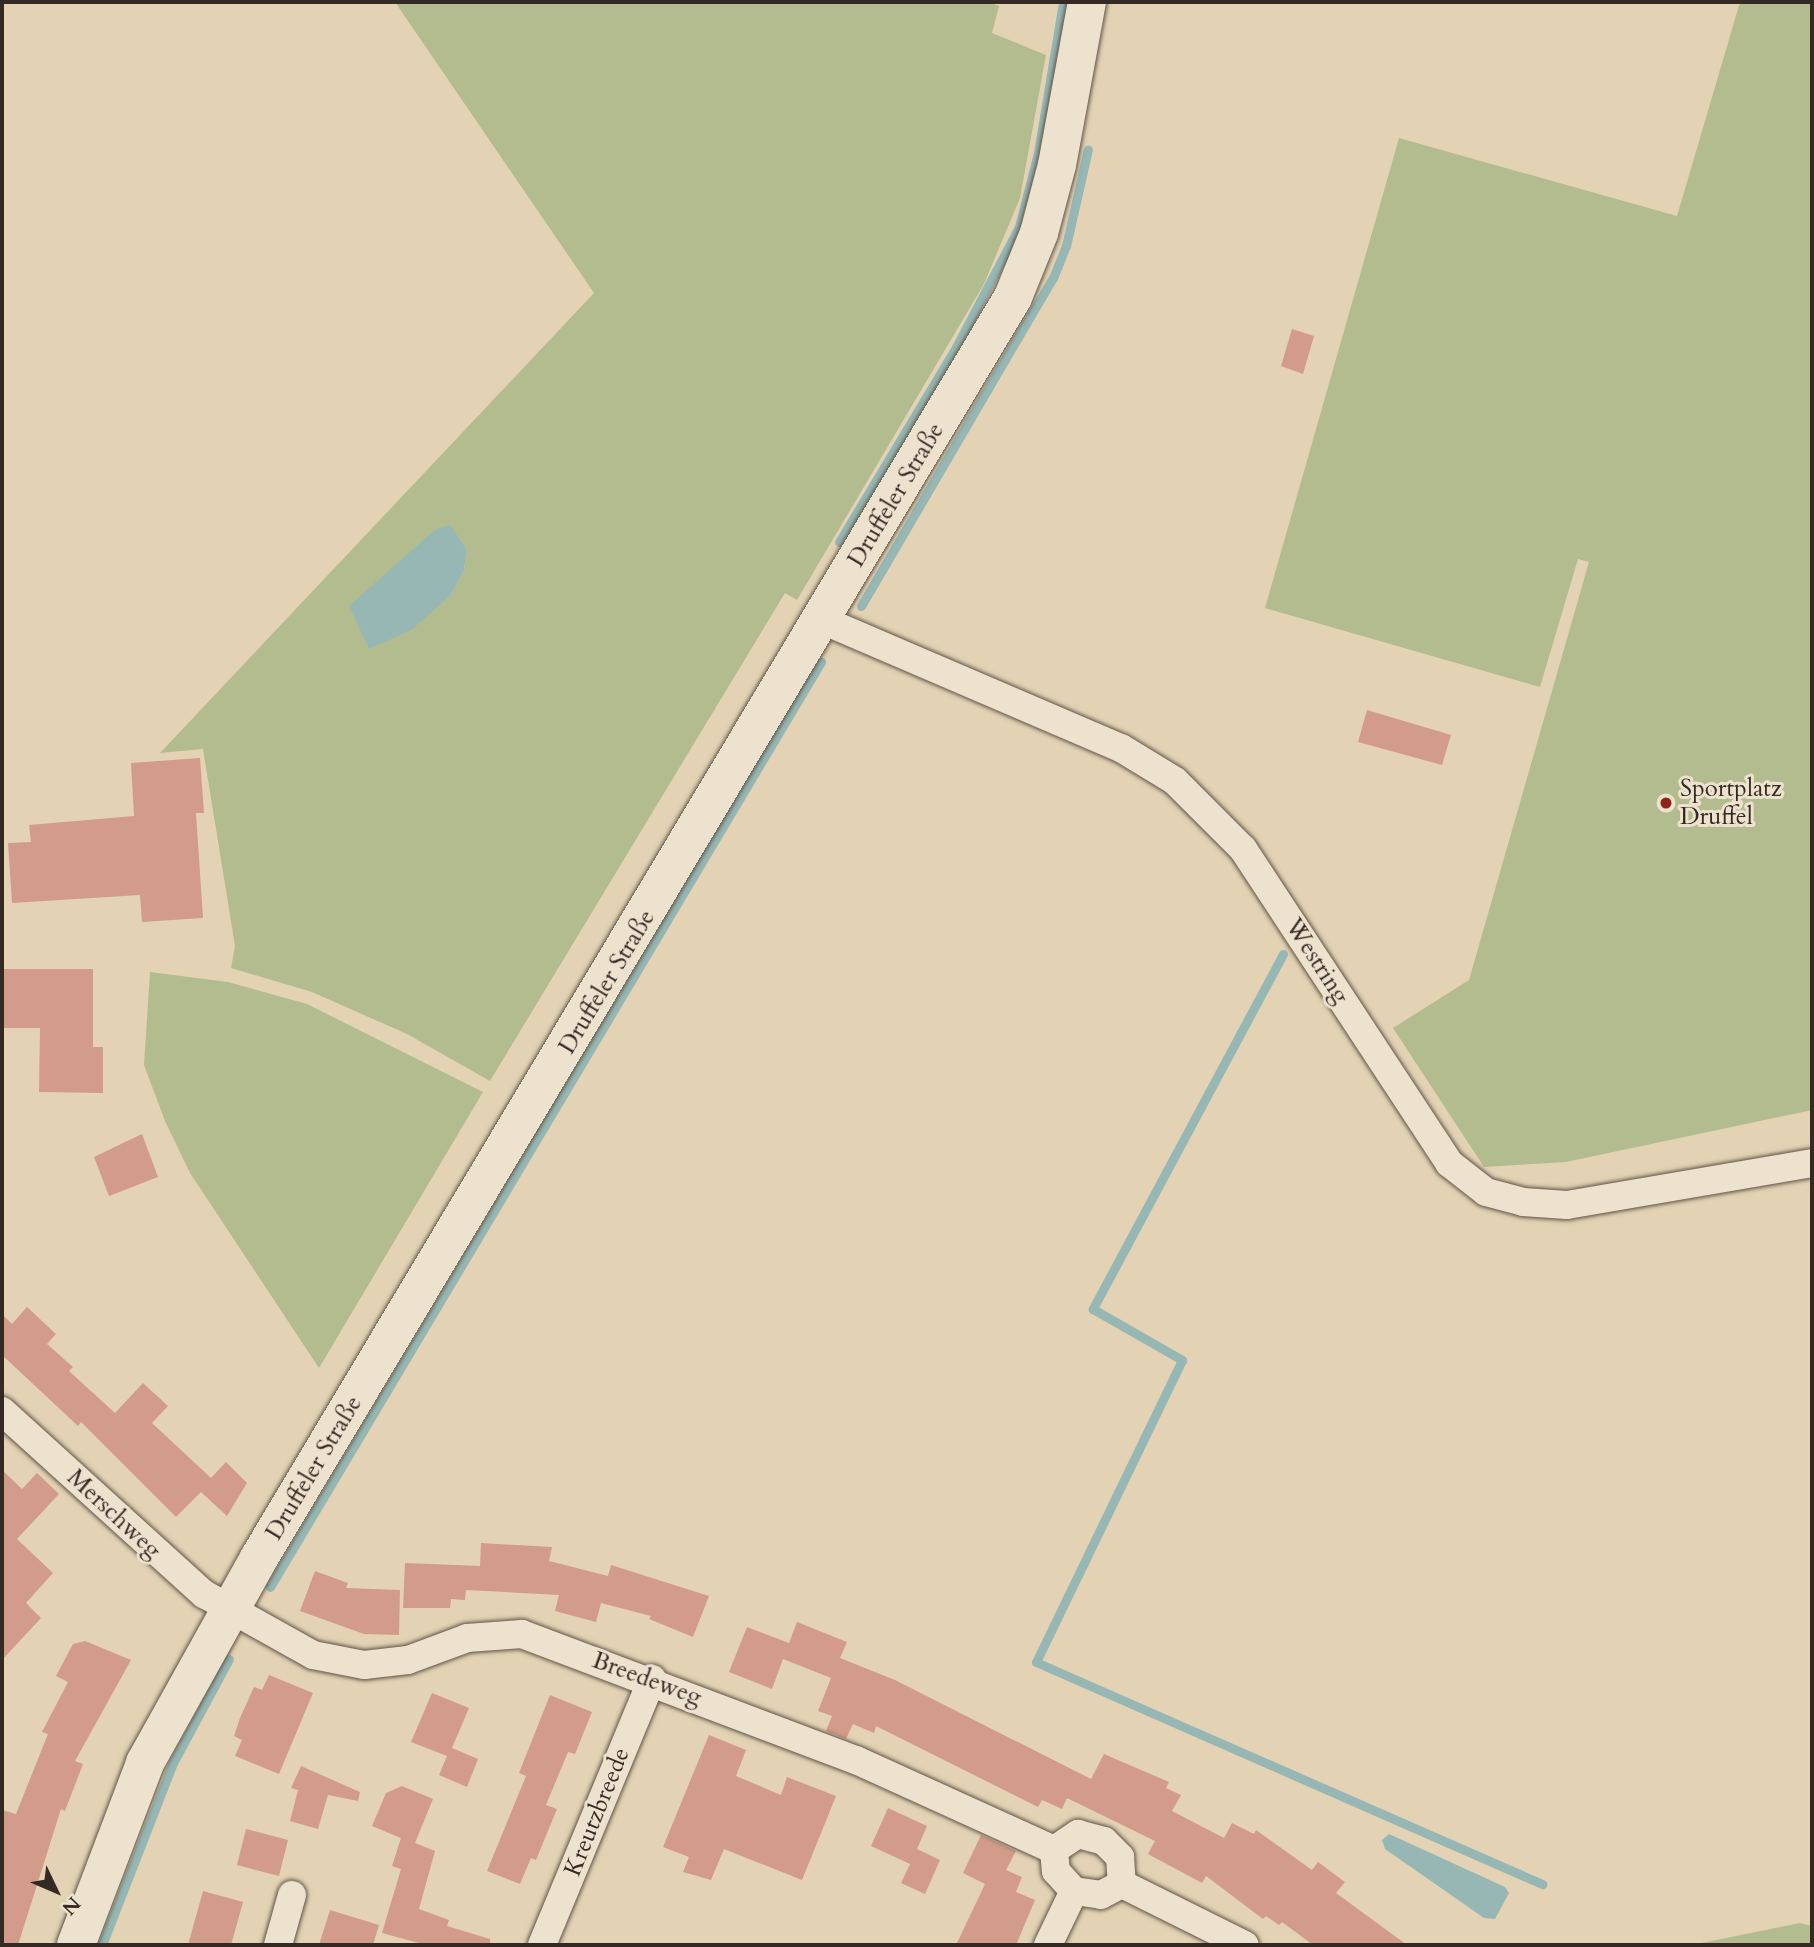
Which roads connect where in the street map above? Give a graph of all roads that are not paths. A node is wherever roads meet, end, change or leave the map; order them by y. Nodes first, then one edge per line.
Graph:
1 (1087, 2) edge
2 (822, 620) junction
3 (1812, 1163) edge
4 (2, 1411) edge
5 (231, 1610) junction
6 (652, 1679) junction
7 (1054, 1850) junction
8 (1122, 1884) junction
9 (1074, 1891) junction
10 (292, 1895) dead end
11 (76, 1945) edge
12 (278, 1945) edge
13 (542, 1945) edge
14 (1048, 1945) edge
15 (1245, 1945) edge

1 - 2 street, Druffeler Straße
2 - 3 street, Westring
2 - 5 street, Druffeler Straße
4 - 5 street, Merschweg
5 - 6 street, Breedeweg
5 - 11 street, Druffeler Straße
6 - 7 street, Breedeweg
6 - 13 street, Kreutzbreede
7 - 8 street
7 - 9 street
8 - 9 street
8 - 15 street
9 - 14 street
10 - 12 street

